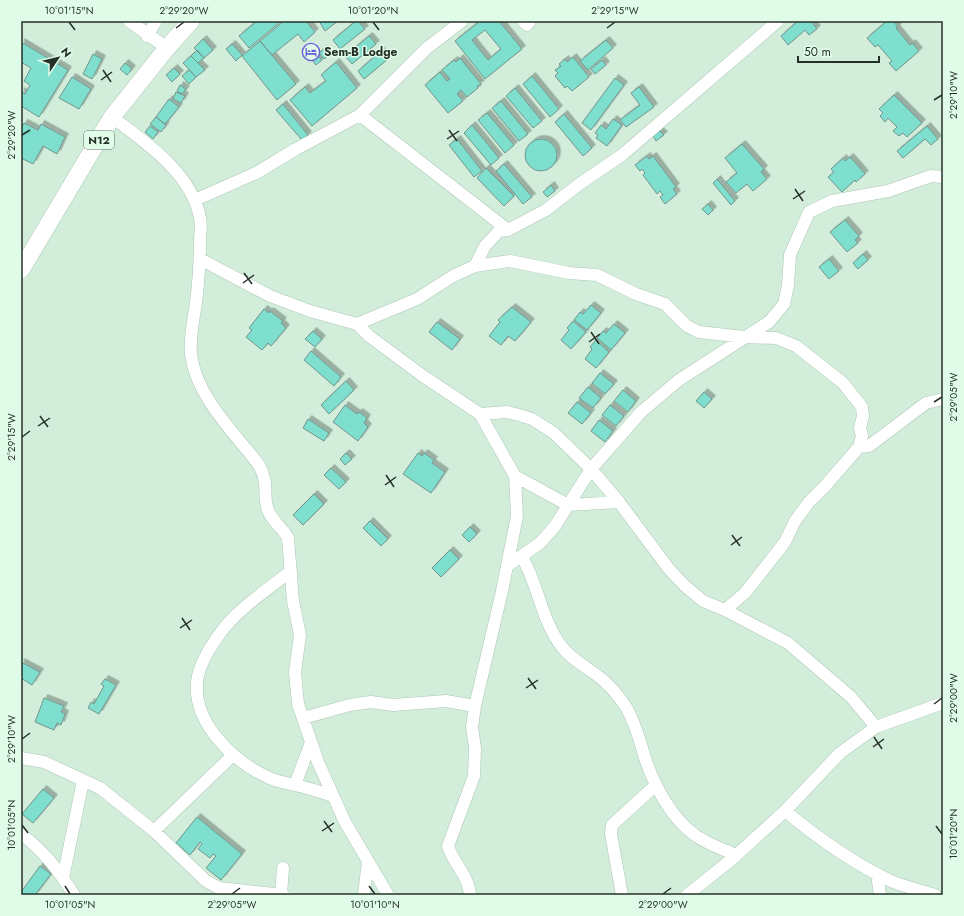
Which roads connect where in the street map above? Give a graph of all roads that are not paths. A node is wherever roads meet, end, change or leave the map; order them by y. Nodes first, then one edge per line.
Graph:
1 (129, 21) edge
2 (156, 21) edge
3 (191, 21) edge
4 (462, 21) edge
5 (523, 21) edge
6 (530, 21) edge
7 (778, 21) edge
8 (147, 36) junction
9 (167, 48) junction
10 (360, 115) junction
11 (112, 117) junction
12 (943, 177) edge
13 (195, 200) junction
14 (508, 230) junction
15 (200, 259) junction
16 (475, 266) junction
17 (21, 270) edge
18 (356, 324) junction
19 (744, 337) junction
20 (943, 399) edge
21 (480, 414) junction
22 (859, 447) junction
23 (592, 469) junction
24 (515, 476) junction
25 (619, 502) junction
26 (568, 505) junction
27 (522, 557) junction
28 (507, 566) junction
29 (291, 571) junction
30 (725, 610) junction
31 (943, 703) edge
32 (475, 706) junction
33 (303, 718) junction
34 (876, 727) junction
35 (311, 742) junction
36 (233, 755) junction
37 (21, 758) edge
38 (83, 780) junction
39 (295, 785) junction
40 (656, 785) junction
41 (333, 796) junction
42 (785, 811) junction
43 (154, 831) junction
44 (21, 834) edge
45 (736, 855) junction
46 (368, 860) junction
47 (283, 868) dead end
48 (877, 874) junction
49 (63, 878) junction
50 (254, 893) edge
51 (282, 894) edge
52 (74, 895) edge
53 (364, 895) edge
54 (388, 895) edge
55 (470, 895) edge
56 (622, 895) edge
57 (687, 895) edge
58 (880, 895) edge
59 (935, 895) edge

1 - 8 street
2 - 8 street
3 - 9 highway, N12
4 - 10 street
5 - 6 street
7 - 14 street
8 - 9 street
9 - 11 highway, N12
10 - 13 street
10 - 14 street
11 - 13 street
11 - 17 highway, N12
12 - 19 street
13 - 15 street
14 - 16 street
15 - 18 street
15 - 29 street
16 - 18 street
16 - 19 street
18 - 21 street
19 - 22 street
19 - 23 street
20 - 22 street
21 - 23 street
21 - 24 street
22 - 30 street
23 - 25 street
23 - 26 street
24 - 26 street
24 - 28 street
25 - 26 street
25 - 30 street
26 - 27 street
27 - 28 street
27 - 40 street
28 - 32 street
29 - 33 street
29 - 36 street
30 - 34 street
31 - 34 street
32 - 33 street
32 - 55 street
33 - 35 street
34 - 42 street
35 - 39 street
35 - 41 street
36 - 39 street
36 - 43 street
37 - 38 street
38 - 43 street
38 - 49 street
39 - 41 street
40 - 45 street
40 - 56 street
41 - 46 street
42 - 45 street
42 - 48 street
43 - 50 street
44 - 49 street
45 - 57 street
46 - 53 street
46 - 54 street
47 - 51 street
48 - 58 street
48 - 59 street
49 - 52 street
50 - 51 street

